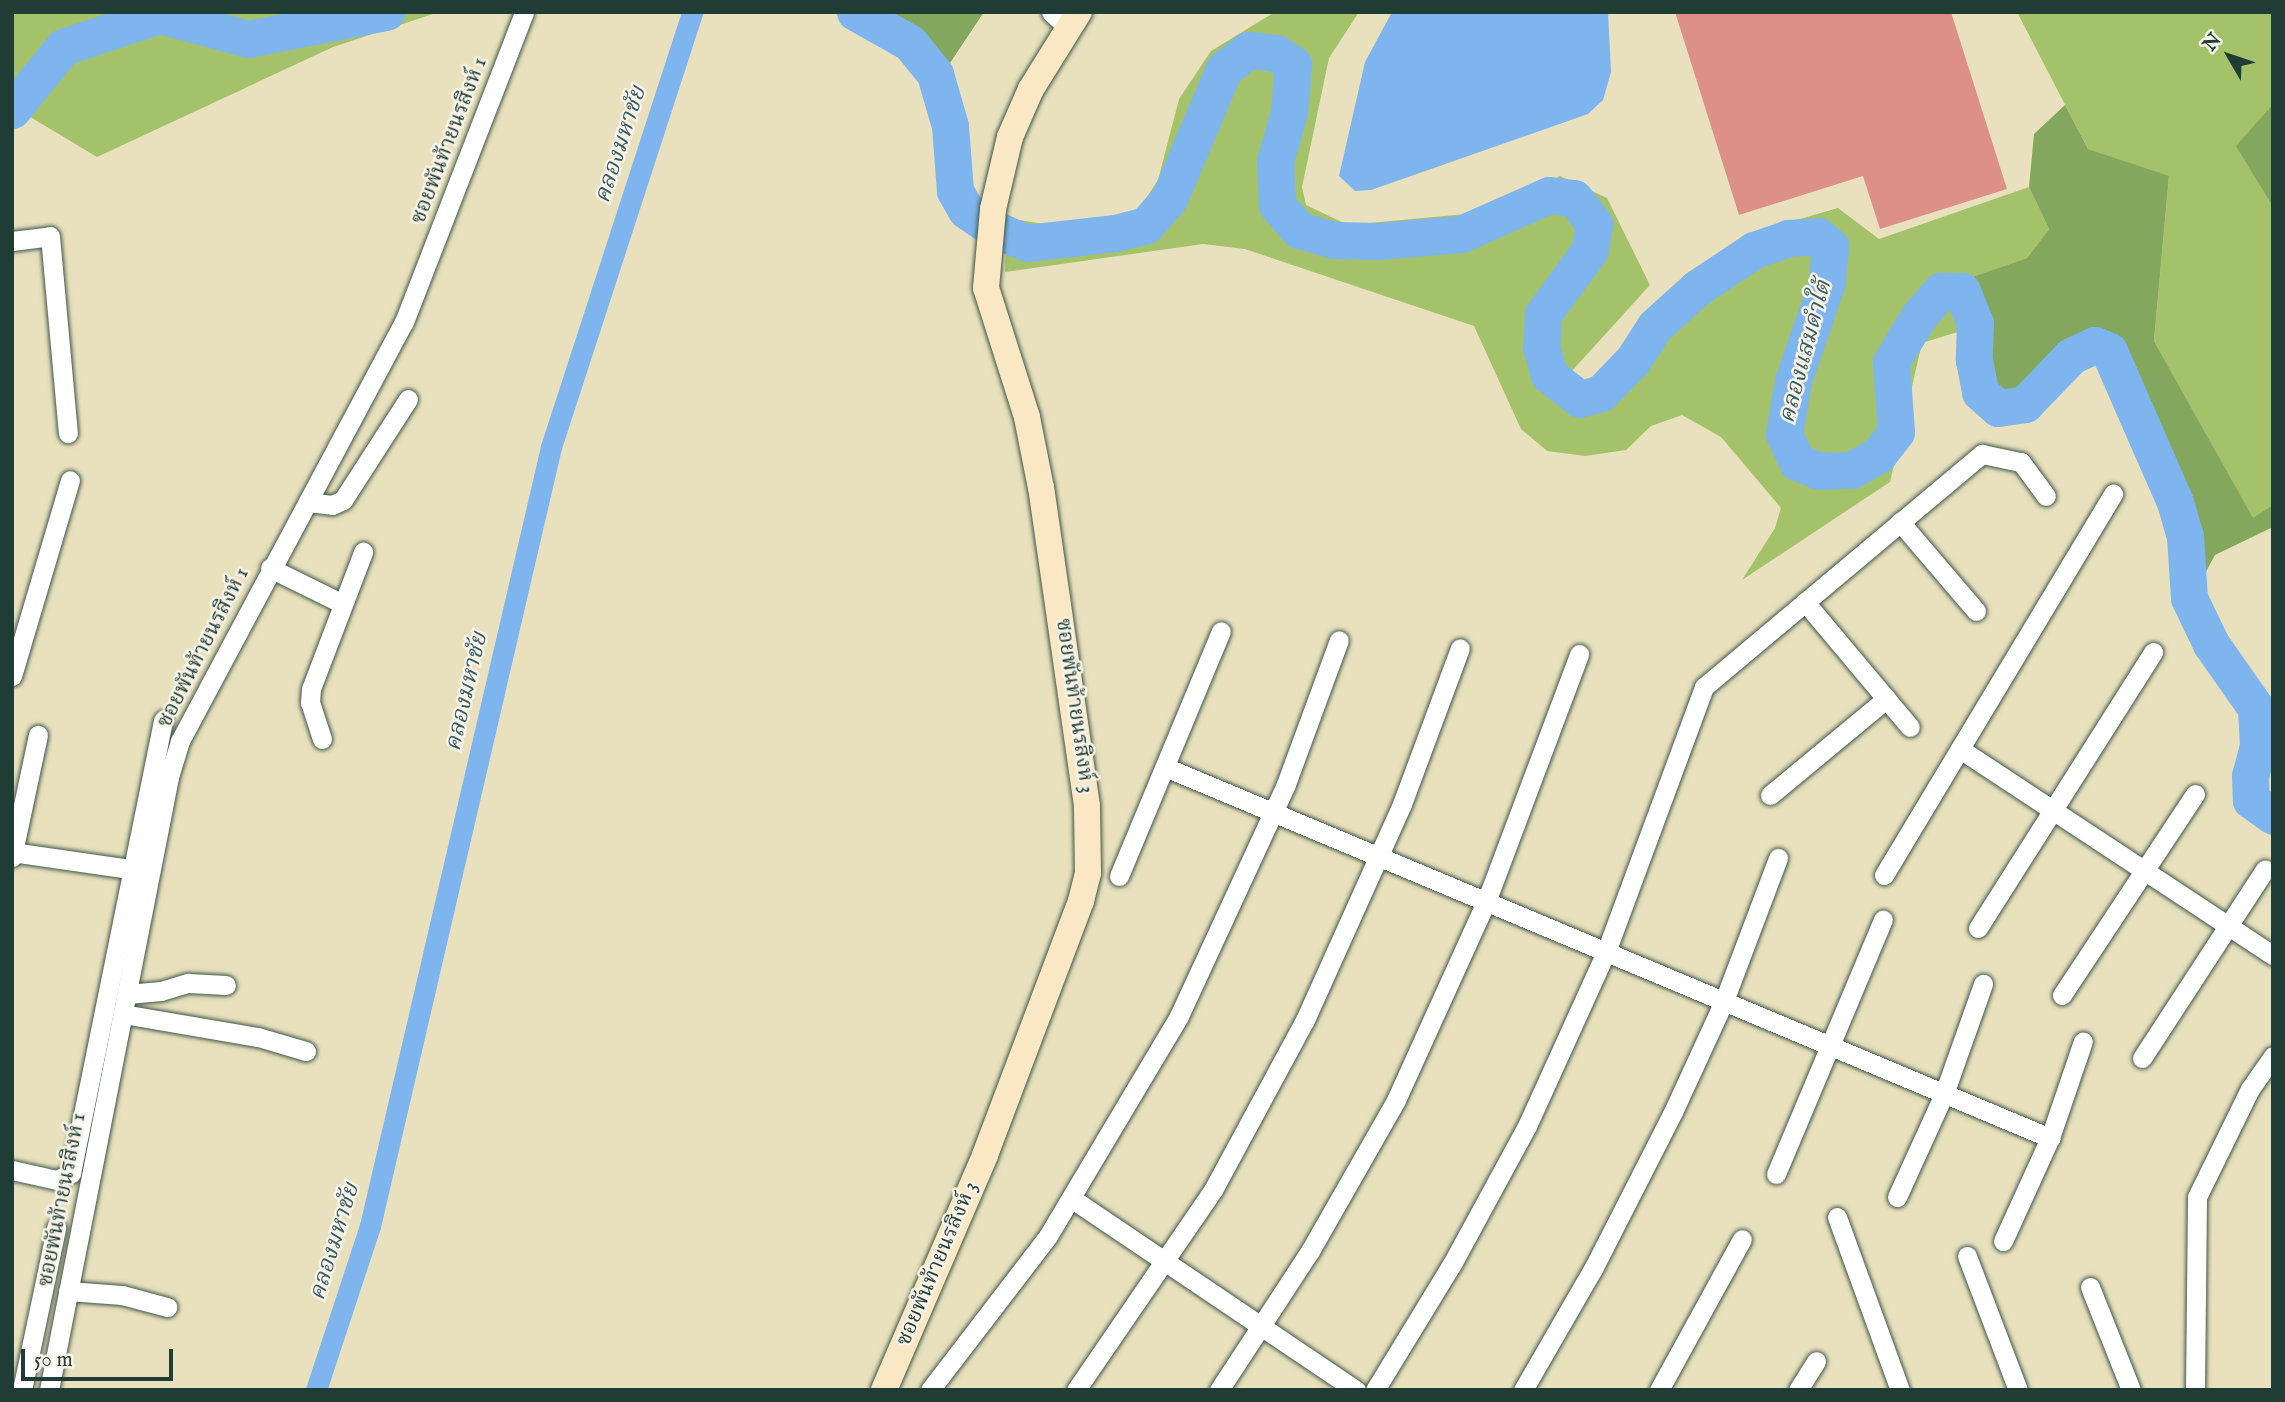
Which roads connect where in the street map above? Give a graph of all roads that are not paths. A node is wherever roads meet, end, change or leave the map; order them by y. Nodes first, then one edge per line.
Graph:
1 (524, 12) edge
2 (1066, 17) edge
3 (12, 240) edge
4 (408, 399) dead end
5 (68, 433) dead end
6 (70, 480) dead end
7 (2113, 494) dead end
8 (2046, 496) dead end
9 (308, 502) junction
10 (1900, 522) junction
11 (363, 552) dead end
12 (270, 568) junction
13 (1805, 602) junction
14 (343, 604) junction
15 (1976, 611) dead end
16 (1221, 631) dead end
17 (1339, 640) dead end
18 (1460, 648) dead end
19 (2153, 652) dead end
20 (1578, 654) dead end
21 (12, 677) edge
22 (1886, 699) junction
23 (163, 720) dead end
24 (1910, 727) dead end
25 (38, 736) dead end
26 (322, 739) dead end
27 (1960, 749) junction
28 (1165, 767) junction
29 (2195, 794) dead end
30 (1770, 795) dead end
31 (2053, 810) junction
32 (1273, 813) junction
33 (13, 854) edge
34 (1379, 857) junction
35 (1778, 858) dead end
36 (130, 869) junction
37 (2265, 869) dead end
38 (2144, 870) junction
39 (1884, 875) dead end
40 (1119, 876) dead end
41 (1486, 902) junction
42 (1883, 920) dead end
43 (2228, 926) junction
44 (1979, 928) dead end
45 (1606, 952) junction
46 (2273, 955) edge
47 (1983, 984) dead end
48 (226, 985) dead end
49 (127, 994) junction
50 (2062, 995) dead end
51 (1724, 1001) junction
52 (122, 1014) junction
53 (2082, 1041) dead end
54 (1832, 1047) junction
55 (306, 1051) dead end
56 (2273, 1056) edge
57 (2142, 1058) dead end
58 (1944, 1094) junction
59 (2050, 1138) junction
60 (12, 1170) edge
61 (1776, 1174) dead end
62 (1897, 1197) dead end
63 (1071, 1198) junction
64 (1837, 1217) dead end
65 (56, 1228) dead end
66 (1742, 1238) dead end
67 (2003, 1241) dead end
68 (1967, 1256) dead end
69 (1167, 1262) junction
70 (2090, 1287) dead end
71 (68, 1291) junction
72 (167, 1307) dead end
73 (1262, 1326) junction
74 (1816, 1361) dead end
75 (22, 1390) edge
76 (49, 1390) edge
77 (884, 1390) edge
78 (930, 1390) edge
79 (1076, 1390) edge
80 (1219, 1390) edge
81 (1356, 1390) edge
82 (1375, 1390) edge
83 (1523, 1390) edge
84 (1659, 1390) edge
85 (1798, 1390) edge
86 (1900, 1390) edge
87 (2018, 1390) edge
88 (2131, 1390) edge
89 (2195, 1390) edge

1 - 9 street, ซอยพันท้ายนรสิงห์ 1
2 - 77 street, ซอยพันท้ายนรสิงห์ 3
3 - 5 street
4 - 9 street
6 - 21 street
7 - 27 street
8 - 10 street
9 - 12 street, ซอยพันท้ายนรสิงห์ 1
10 - 13 street
10 - 15 street
11 - 14 street
12 - 14 street
12 - 49 street, ซอยพันท้ายนรสิงห์ 1
13 - 22 street
13 - 45 street
14 - 26 street
16 - 28 street
17 - 32 street
18 - 34 street
19 - 31 street
20 - 41 street
22 - 24 street
22 - 30 street
23 - 36 street
25 - 33 street
27 - 31 street
27 - 39 street
28 - 32 street
28 - 40 street
29 - 38 street
31 - 38 street
31 - 44 street
32 - 34 street
32 - 63 street
33 - 36 street
34 - 41 street
34 - 69 street
35 - 51 street
36 - 60 street
37 - 43 street
38 - 43 street
38 - 50 street
41 - 45 street
41 - 73 street
42 - 54 street
43 - 46 street
43 - 57 street
45 - 51 street
45 - 82 street
47 - 58 street
48 - 49 street
49 - 52 street, ซอยพันท้ายนรสิงห์ 1
51 - 54 street
51 - 83 street
52 - 55 street
52 - 71 street, ซอยพันท้ายนรสิงห์ 1
53 - 59 street
54 - 58 street
54 - 61 street
56 - 89 street
58 - 59 street
58 - 62 street
59 - 67 street
63 - 69 street
63 - 78 street
64 - 86 street
65 - 75 street
66 - 84 street
68 - 87 street
69 - 73 street
69 - 79 street
70 - 88 street
71 - 72 street
71 - 76 street, ซอยพันท้ายนรสิงห์ 1
73 - 80 street
73 - 81 street
74 - 85 street

